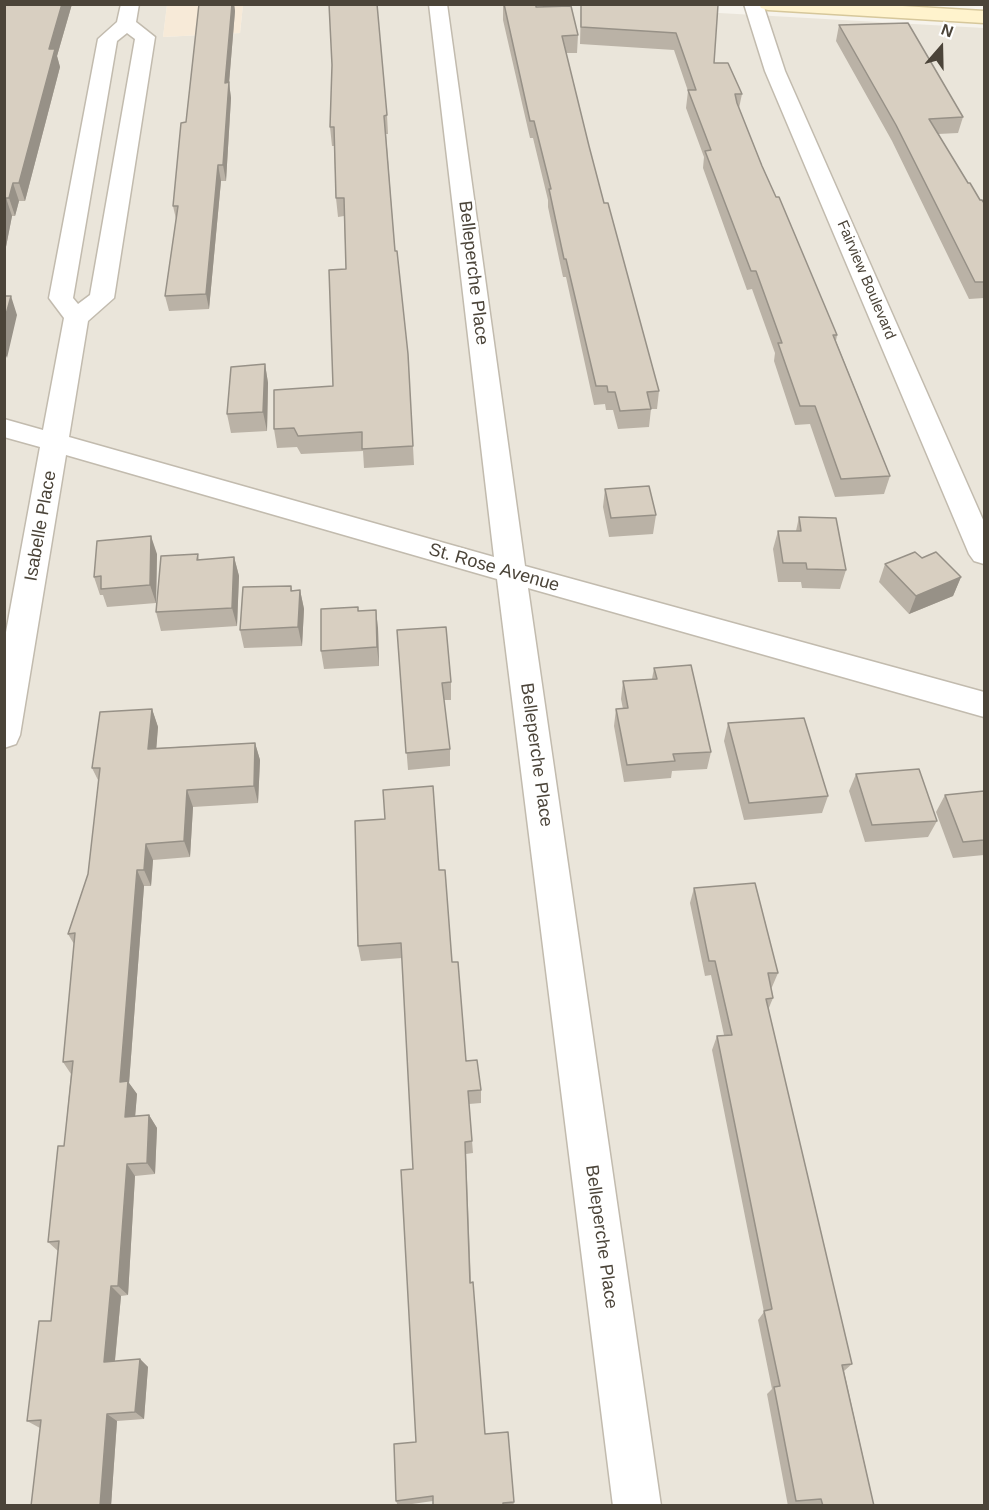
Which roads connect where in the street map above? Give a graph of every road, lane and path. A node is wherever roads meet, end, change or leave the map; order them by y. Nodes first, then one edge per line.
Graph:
1 (438, 4) edge
2 (753, 4) edge
3 (768, 4) edge
4 (128, 14) edge
5 (984, 17) edge
6 (128, 143) junction
7 (89, 144) junction
8 (76, 318) junction
9 (4, 428) edge
10 (56, 443) junction
11 (984, 554) edge
12 (512, 573) junction
13 (984, 704) edge
14 (4, 735) edge
15 (637, 1506) edge

1 - 12 street, Belleperche Place
2 - 11 street, Fairview Boulevard
3 - 5 main road
4 - 6 street
4 - 7 street
6 - 7 street
6 - 8 street
7 - 8 street
8 - 10 street, Isabelle Place
9 - 10 street, St. Rose Avenue
10 - 12 street, St. Rose Avenue
10 - 14 street, Isabelle Place
12 - 13 street, St. Rose Avenue
12 - 15 street, Belleperche Place

